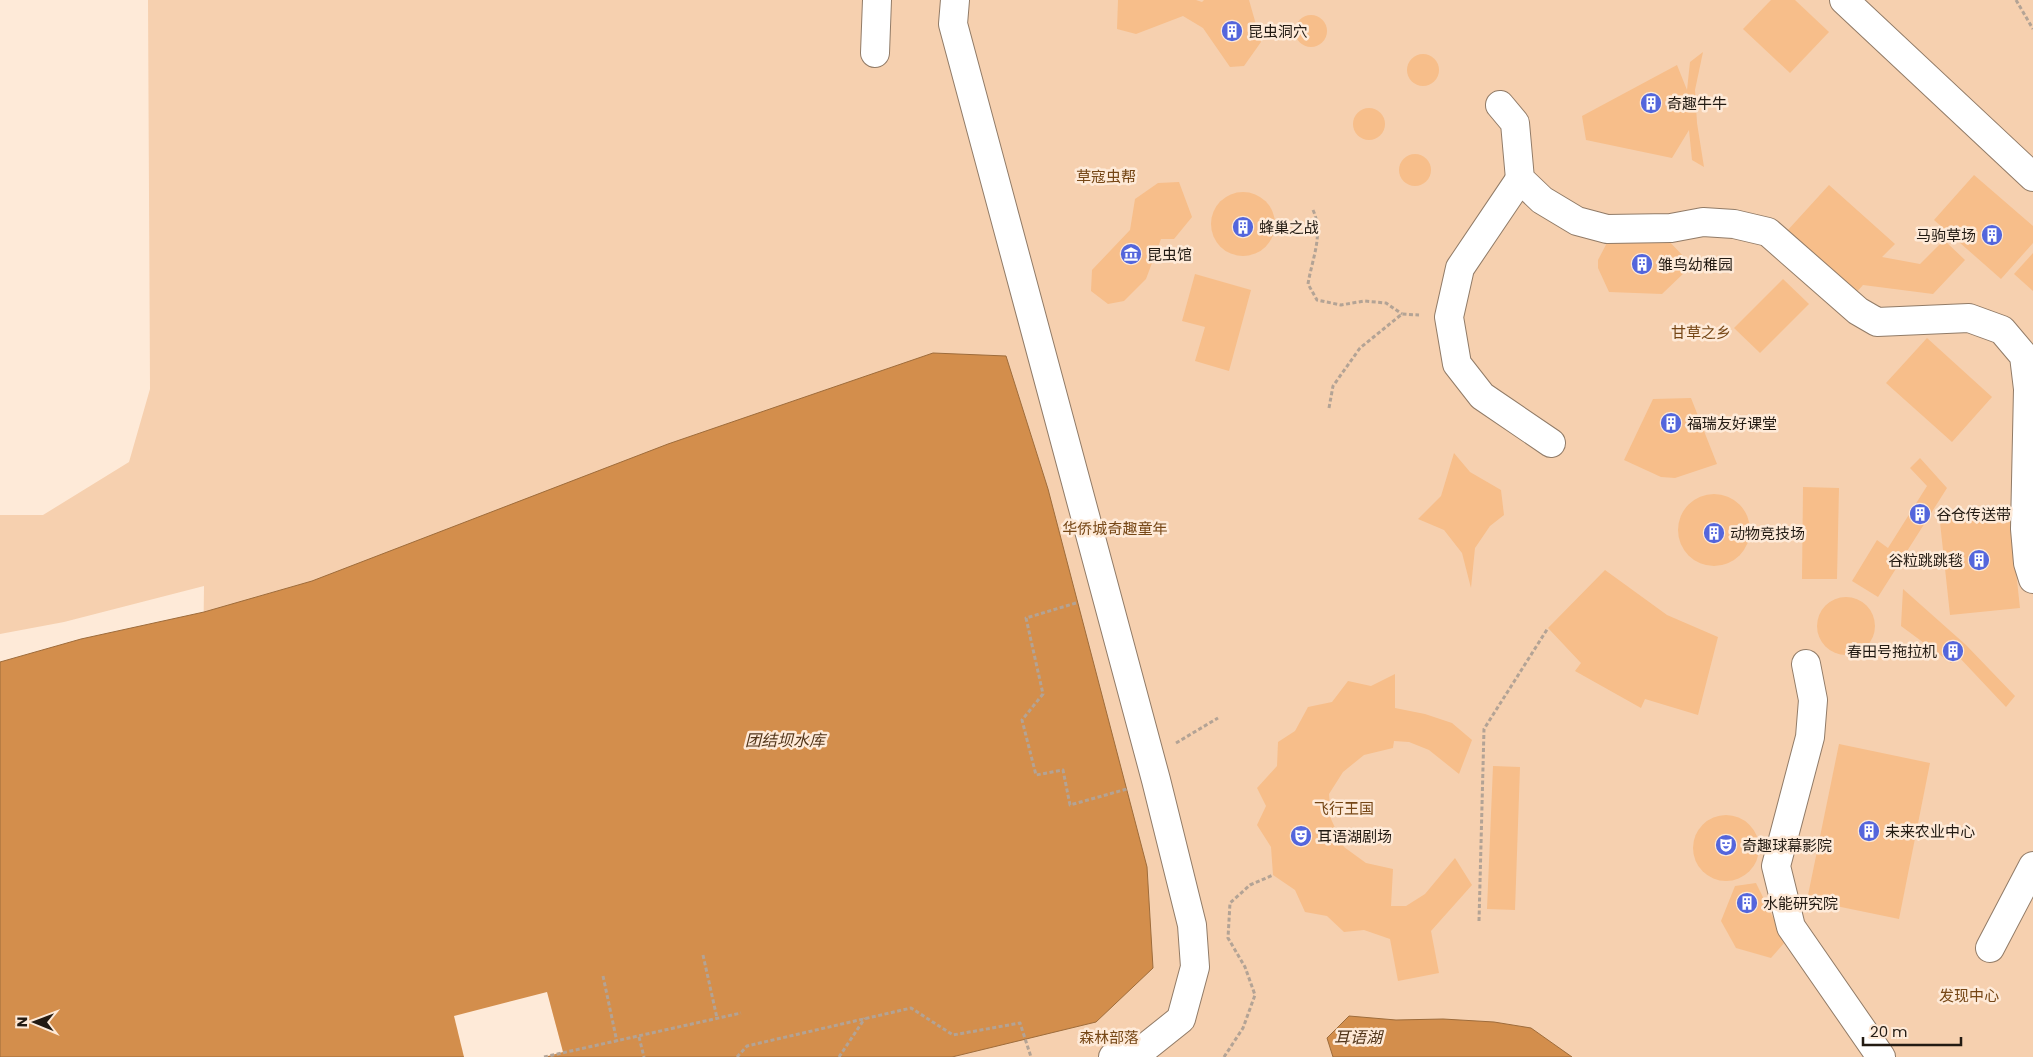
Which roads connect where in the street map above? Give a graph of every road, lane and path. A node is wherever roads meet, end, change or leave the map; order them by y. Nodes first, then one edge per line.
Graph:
1 (877, 0) edge
2 (955, 0) edge
3 (1844, 0) edge
4 (2016, 0) edge
5 (2033, 29) edge
6 (875, 53) dead end
7 (1500, 105) dead end
8 (2033, 177) edge
9 (1520, 179) junction
10 (1313, 210) dead end
11 (1402, 314) junction
12 (1449, 317) junction
13 (1329, 408) dead end
14 (1551, 443) dead end
15 (2033, 579) edge
16 (1106, 594) junction
17 (1548, 628) dead end
18 (1806, 664) dead end
19 (1218, 718) dead end
20 (1153, 769) junction
21 (2033, 866) edge
22 (1273, 875) dead end
23 (1479, 921) dead end
24 (1990, 948) dead end
25 (703, 956) dead end
26 (604, 976) dead end
27 (741, 1012) dead end
28 (717, 1018) junction
29 (865, 1018) junction
30 (639, 1037) junction
31 (617, 1042) junction
32 (544, 1057) edge
33 (644, 1057) edge
34 (737, 1057) edge
35 (839, 1057) edge
36 (1031, 1057) edge
37 (1113, 1057) edge
38 (1224, 1057) edge
39 (1881, 1057) edge

1 - 6 street
2 - 16 street
3 - 8 street
4 - 5 path
7 - 9 street
9 - 12 street
9 - 15 street
10 - 11 path
11 - 12 path
11 - 13 path
12 - 14 street
16 - 20 street
16 - 20 path
17 - 23 path
18 - 39 street
19 - 20 path
20 - 37 street
21 - 24 street
22 - 38 path
25 - 28 path
26 - 31 path
27 - 28 path
28 - 30 path
29 - 34 path
29 - 35 path
29 - 36 path
30 - 31 path
30 - 33 path
31 - 32 path

